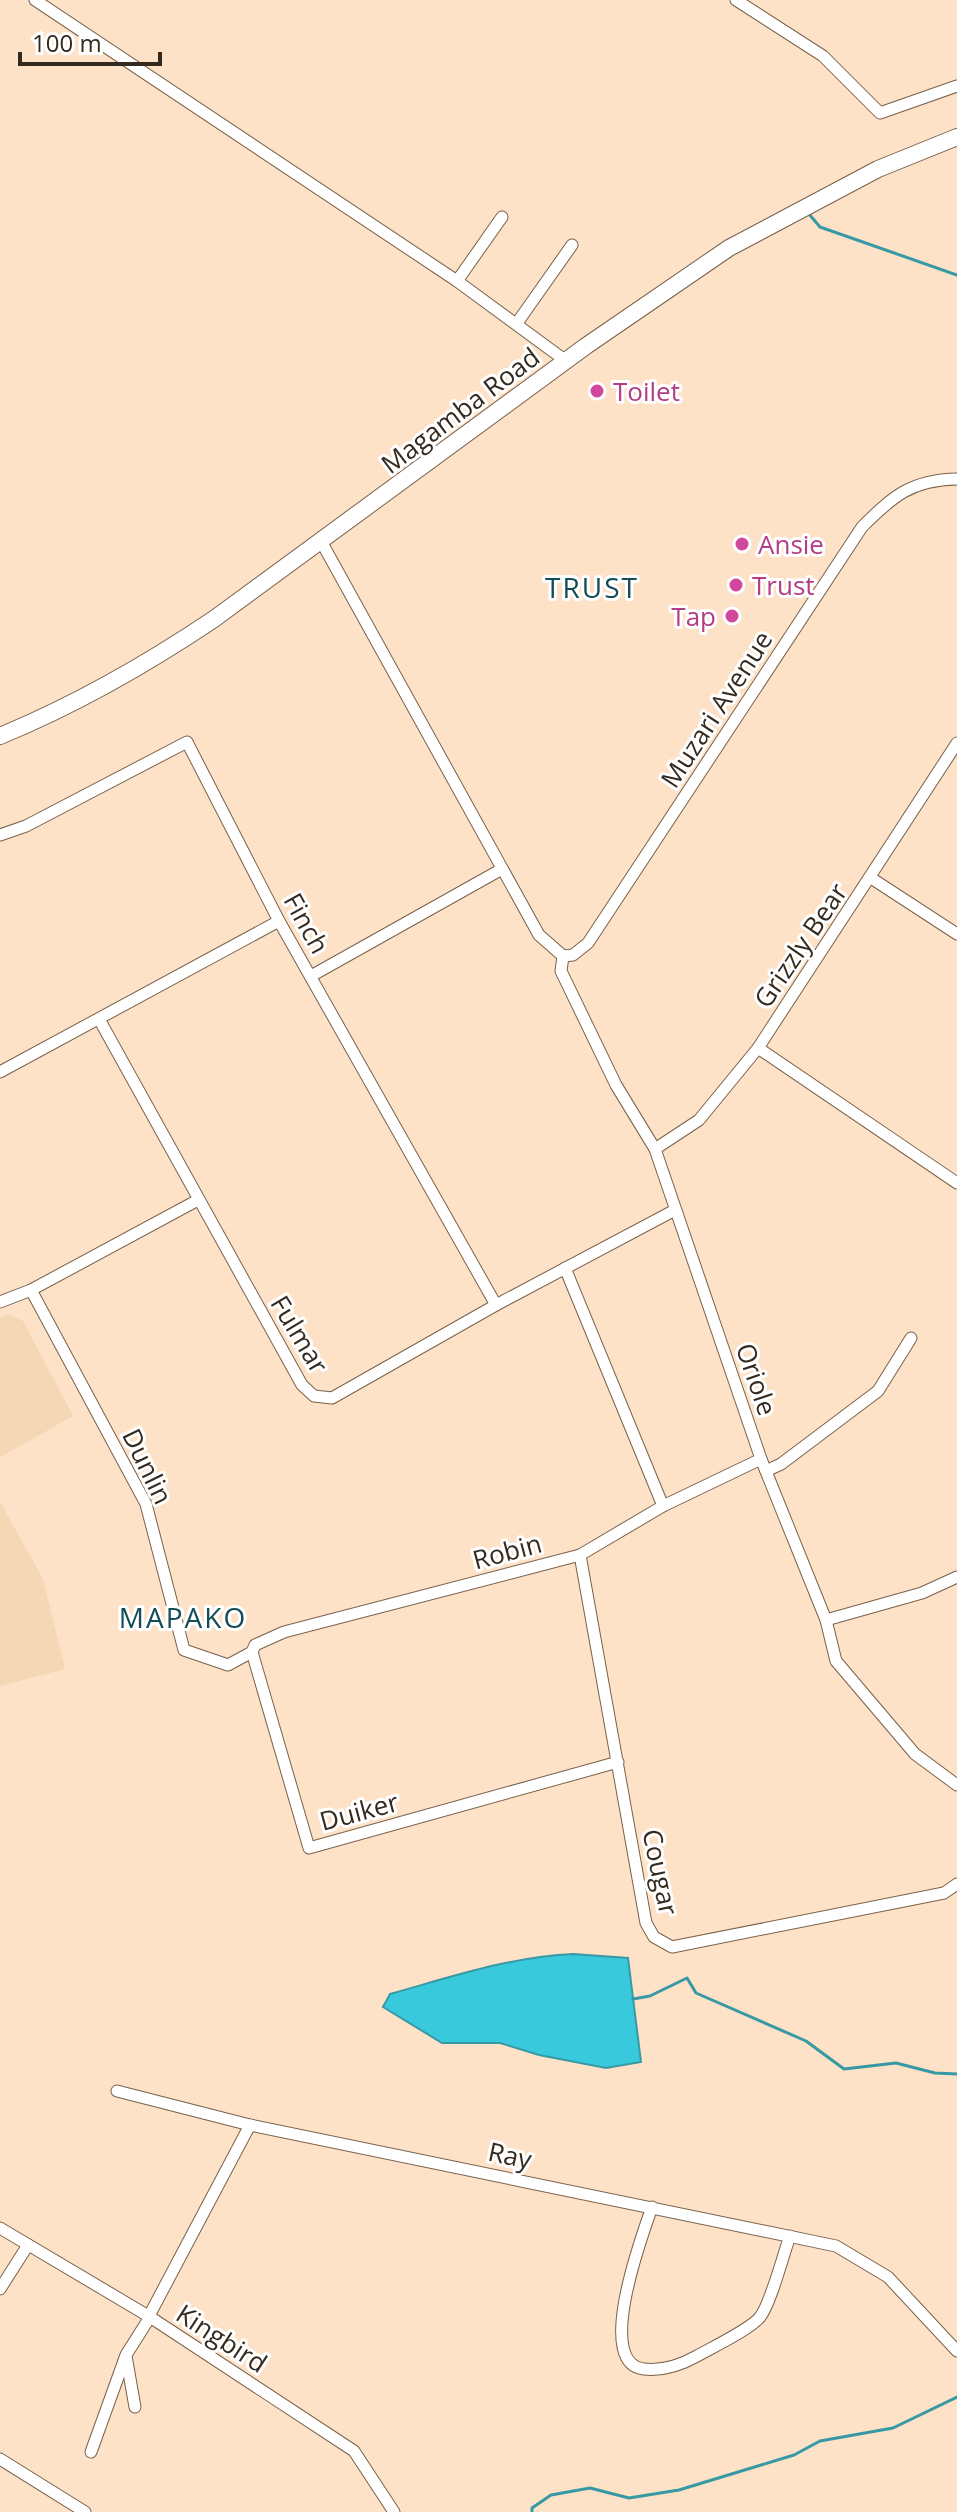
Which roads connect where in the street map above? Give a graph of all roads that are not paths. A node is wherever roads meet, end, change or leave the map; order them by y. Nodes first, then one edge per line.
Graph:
1 (35, 0) edge
2 (736, 0) edge
3 (957, 86) edge
4 (957, 137) edge
5 (502, 217) dead end
6 (572, 245) dead end
7 (457, 281) junction
8 (517, 323) junction
9 (566, 361) junction
10 (957, 479) edge
11 (322, 543) junction
12 (0, 736) edge
13 (957, 743) edge
14 (0, 835) edge
15 (502, 869) junction
16 (871, 878) junction
17 (279, 921) junction
18 (957, 934) edge
19 (563, 956) junction
20 (311, 976) junction
21 (99, 1019) junction
22 (758, 1048) junction
23 (0, 1072) edge
24 (655, 1149) junction
25 (957, 1183) edge
26 (198, 1200) junction
27 (675, 1210) junction
28 (565, 1268) junction
29 (31, 1290) junction
30 (0, 1302) edge
31 (496, 1305) junction
32 (911, 1338) dead end
33 (761, 1459) junction
34 (766, 1471) junction
35 (663, 1506) junction
36 (580, 1555) junction
37 (957, 1577) edge
38 (826, 1620) junction
39 (252, 1652) junction
40 (618, 1762) junction
41 (957, 1785) edge
42 (957, 1884) edge
43 (117, 2091) dead end
44 (250, 2125) junction
45 (652, 2207) junction
46 (0, 2228) edge
47 (790, 2236) junction
48 (28, 2245) junction
49 (0, 2289) edge
50 (150, 2316) junction
51 (957, 2351) edge
52 (126, 2355) junction
53 (135, 2407) dead end
54 (91, 2452) dead end
55 (0, 2459) edge
56 (85, 2512) edge
57 (394, 2512) edge

1 - 7 street
2 - 3 street
4 - 9 highway, Magamba Road
5 - 7 street
6 - 8 street
7 - 8 street
8 - 9 street
9 - 11 highway, Magamba Road
10 - 19 street, Muzari Avenue
11 - 12 highway, Magamba Road
11 - 15 street
13 - 16 street, Grizzly Bear
14 - 17 street, Finch
15 - 19 street
15 - 20 street
16 - 18 street
16 - 22 street, Grizzly Bear
17 - 20 street, Finch
17 - 21 street
19 - 24 street, Oriole
20 - 31 street, Finch
21 - 23 street
21 - 26 street, Fulmar
22 - 24 street, Grizzly Bear
22 - 25 street
24 - 27 street, Oriole
26 - 29 street
26 - 31 street, Fulmar
27 - 28 street, Fulmar
27 - 33 street, Oriole
28 - 31 street, Fulmar
28 - 35 street
29 - 30 street
29 - 39 street, Dunlin
32 - 34 street
33 - 34 street, Oriole
33 - 35 street, Robin
34 - 38 street, Oriole
35 - 36 street, Robin
36 - 39 street, Robin
36 - 40 street, Cougar
37 - 38 street
38 - 41 street, Oriole
39 - 40 street, Duiker
40 - 42 street, Cougar
43 - 44 street, Ray
44 - 45 street, Ray
44 - 50 street
45 - 47 street, Ray
45 - 47 street
46 - 48 street, Kingbird
47 - 51 street, Ray
48 - 49 street
48 - 50 street, Kingbird
50 - 52 street
50 - 57 street, Kingbird
52 - 53 street
52 - 54 street
55 - 56 street

